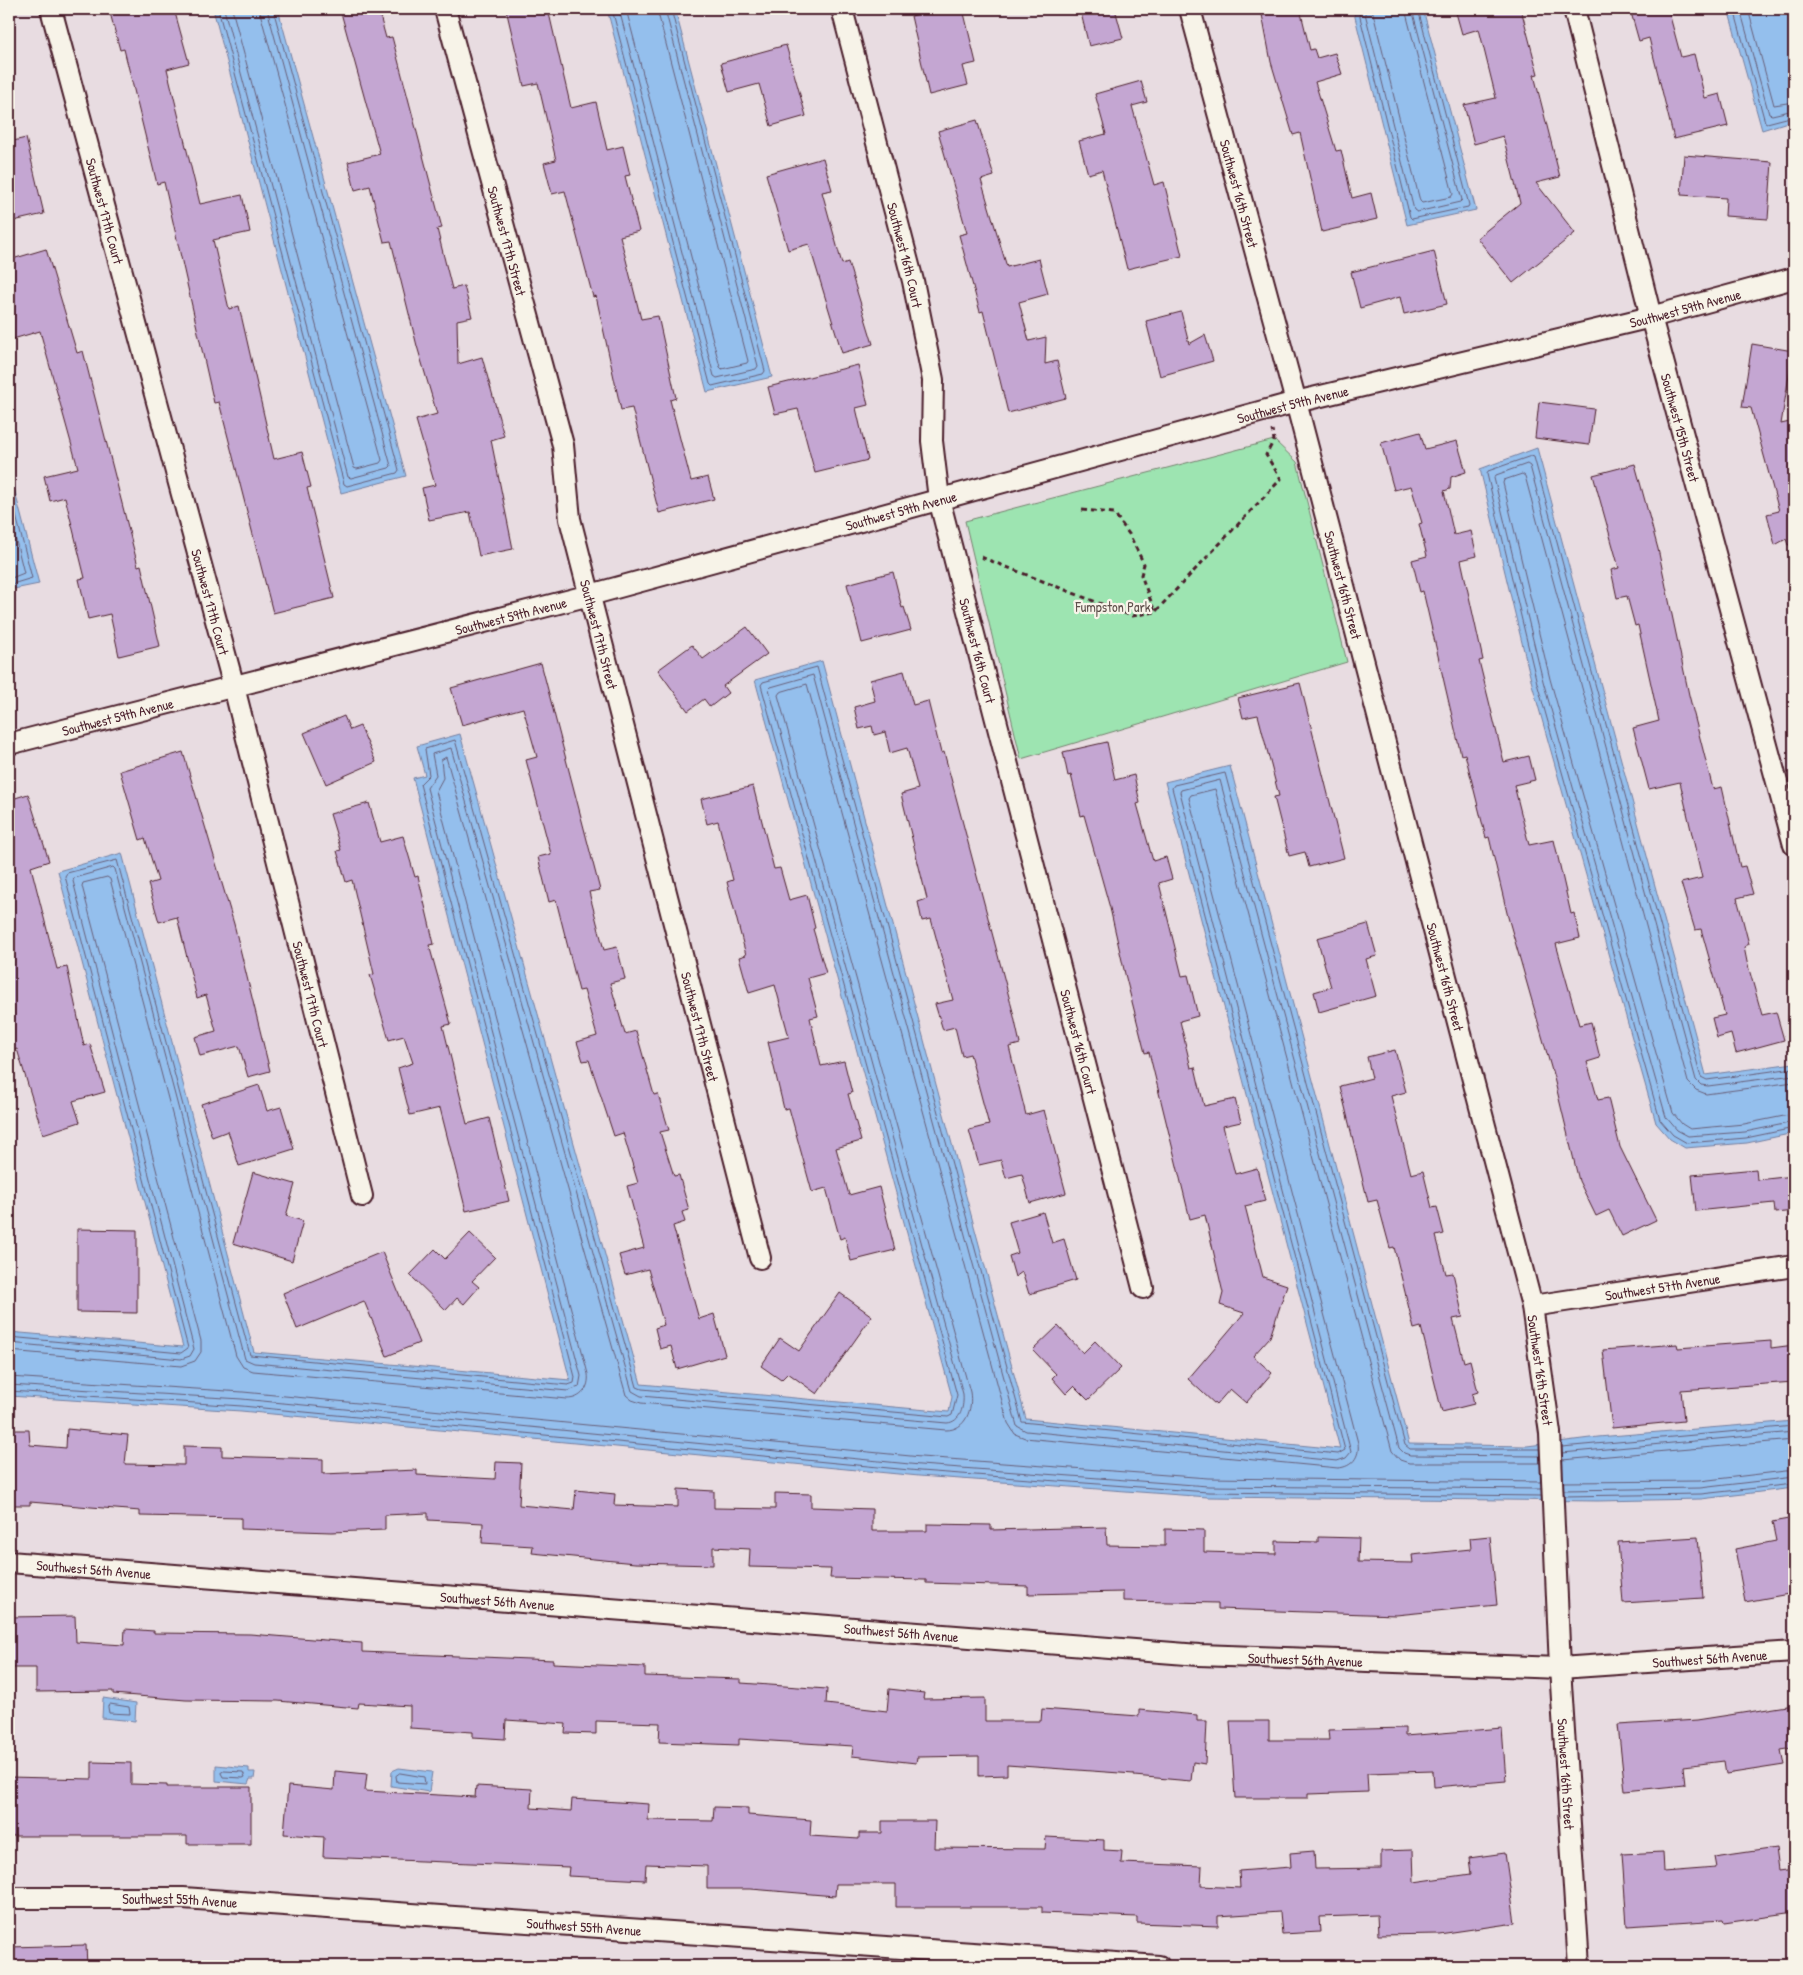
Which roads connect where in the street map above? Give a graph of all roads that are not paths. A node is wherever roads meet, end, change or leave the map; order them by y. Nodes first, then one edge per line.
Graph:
1 (51, 9) edge
2 (445, 9) edge
3 (842, 9) edge
4 (1190, 9) edge
5 (1574, 9) edge
6 (1794, 278) edge
7 (1651, 317) junction
8 (1296, 402) junction
9 (939, 499) junction
10 (590, 595) junction
11 (234, 687) junction
12 (9, 744) edge
13 (1794, 845) edge
14 (362, 1196) dead end
15 (760, 1258) dead end
16 (1794, 1266) edge
17 (1143, 1288) dead end
18 (1532, 1306) junction
19 (9, 1562) edge
20 (1794, 1652) edge
21 (1560, 1668) junction
22 (9, 1898) edge
23 (1159, 1966) edge
24 (1579, 1966) edge

1 - 11 street, Southwest 17th Court
2 - 10 street, Southwest 17th Street
3 - 9 street, Southwest 16th Court
4 - 8 street, Southwest 16th Street
5 - 7 street, Southwest 15th Street
6 - 7 street, Southwest 59th Avenue
7 - 8 street, Southwest 59th Avenue
7 - 13 street, Southwest 15th Street
8 - 9 street, Southwest 59th Avenue
8 - 18 street, Southwest 16th Street
9 - 10 street, Southwest 59th Avenue
9 - 17 street, Southwest 16th Court
10 - 11 street, Southwest 59th Avenue
10 - 15 street, Southwest 17th Street
11 - 12 street, Southwest 59th Avenue
11 - 14 street, Southwest 17th Court
16 - 18 street, Southwest 57th Avenue
18 - 21 street, Southwest 16th Street
19 - 21 street, Southwest 56th Avenue
20 - 21 street, Southwest 56th Avenue
21 - 24 street, Southwest 16th Street
22 - 23 street, Southwest 55th Avenue

